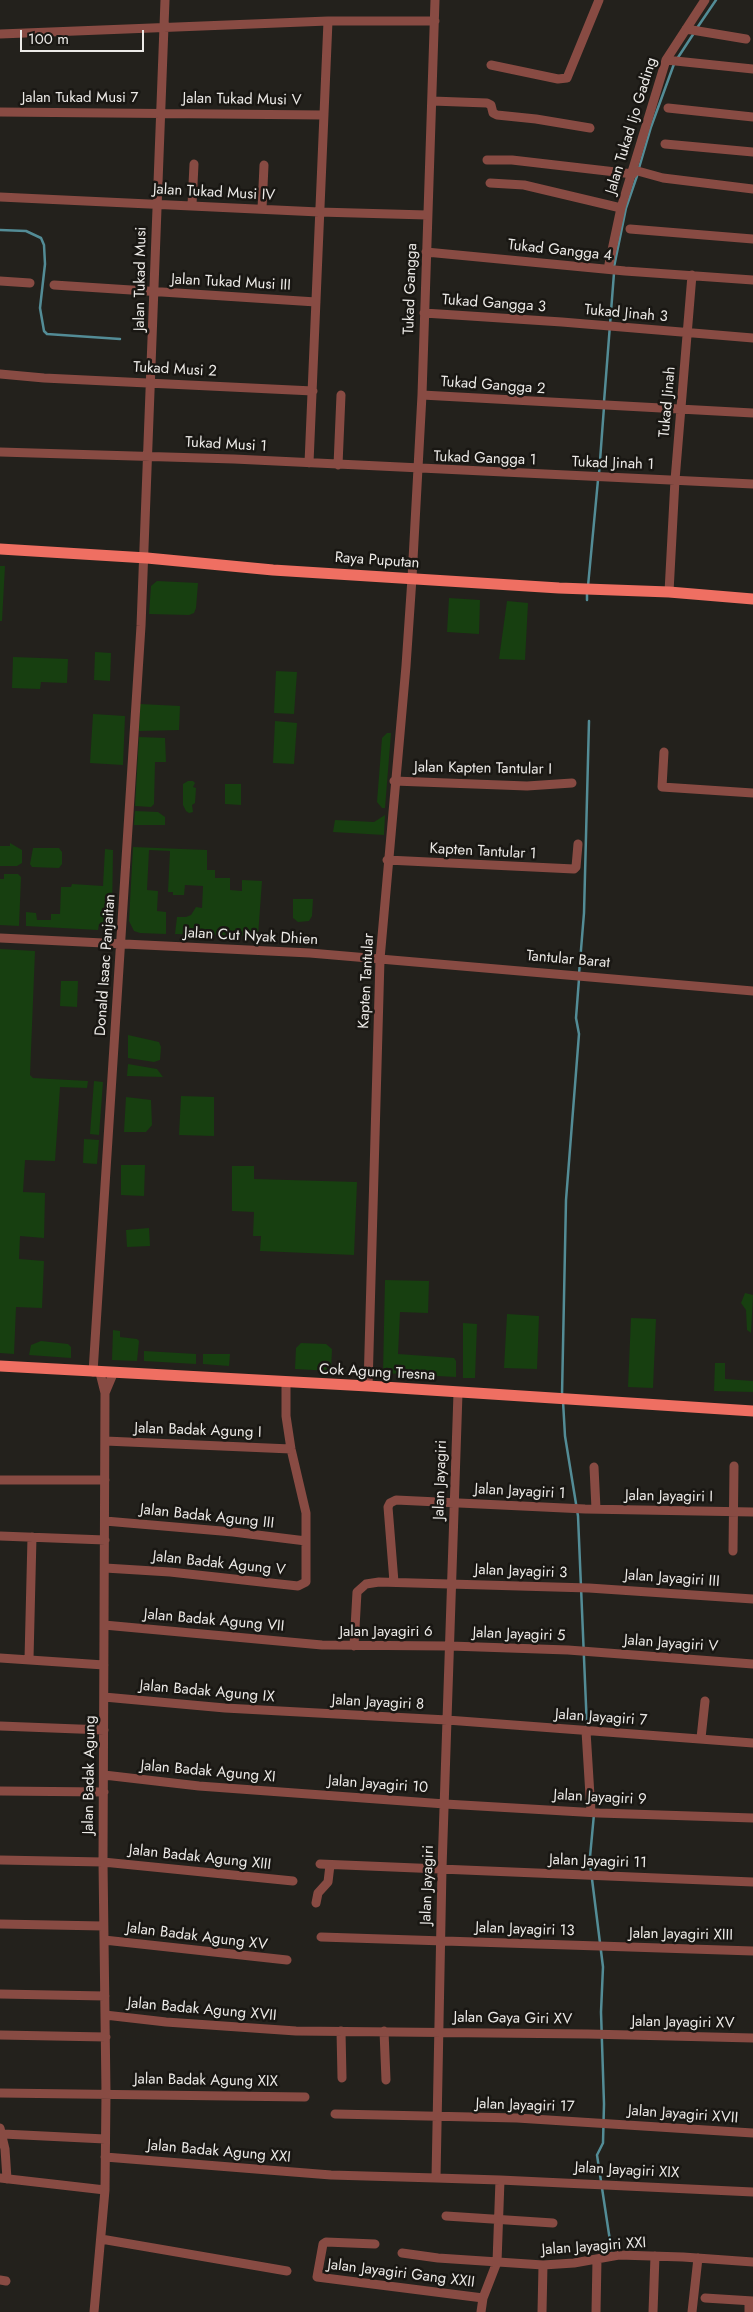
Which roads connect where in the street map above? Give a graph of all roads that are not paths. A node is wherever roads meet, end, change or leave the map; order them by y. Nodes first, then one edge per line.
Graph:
1 (165, 0) edge
2 (435, 0) edge
3 (599, 0) edge
4 (705, 0) edge
5 (328, 21) junction
6 (435, 21) junction
7 (164, 27) junction
8 (691, 31) junction
9 (0, 34) edge
10 (746, 39) dead end
11 (669, 60) junction
12 (491, 65) dead end
13 (753, 69) edge
14 (432, 101) junction
15 (668, 108) dead end
16 (0, 112) edge
17 (160, 112) junction
18 (323, 115) junction
19 (753, 117) edge
20 (590, 128) dead end
21 (665, 144) dead end
22 (753, 152) edge
23 (487, 160) dead end
24 (194, 164) dead end
25 (264, 165) dead end
26 (637, 172) junction
27 (490, 183) dead end
28 (753, 190) edge
29 (0, 196) edge
30 (156, 204) junction
31 (192, 205) junction
32 (621, 208) junction
33 (262, 209) junction
34 (318, 212) junction
35 (427, 215) junction
36 (630, 228) dead end
37 (753, 239) edge
38 (426, 252) junction
39 (609, 269) junction
40 (692, 275) junction
41 (753, 280) edge
42 (0, 281) edge
43 (30, 283) dead end
44 (54, 285) dead end
45 (154, 293) junction
46 (316, 302) junction
47 (424, 313) junction
48 (562, 322) joint
49 (687, 333) junction
50 (753, 338) edge
51 (0, 374) edge
52 (152, 383) junction
53 (313, 391) junction
54 (341, 395) dead end
55 (422, 395) junction
56 (681, 408) junction
57 (753, 412) edge
58 (0, 452) edge
59 (149, 456) junction
60 (309, 463) junction
61 (338, 465) junction
62 (417, 470) junction
63 (550, 475) joint
64 (675, 480) junction
65 (753, 484) edge
66 (0, 549) edge
67 (143, 558) junction
68 (412, 578) junction
69 (669, 592) junction
70 (753, 599) edge
71 (664, 752) dead end
72 (394, 781) junction
73 (572, 783) dead end
74 (753, 793) edge
75 (578, 844) dead end
76 (391, 860) junction
77 (0, 938) edge
78 (121, 944) junction
79 (380, 959) junction
80 (753, 991) edge
81 (0, 1366) edge
82 (97, 1373) junction
83 (113, 1374) junction
84 (286, 1382) junction
85 (368, 1386) junction
86 (105, 1393) junction
87 (458, 1393) junction
88 (753, 1412) edge
89 (105, 1441) junction
90 (291, 1449) junction
91 (734, 1466) dead end
92 (594, 1467) dead end
93 (0, 1480) edge
94 (105, 1480) junction
95 (454, 1502) junction
96 (585, 1509) joint
97 (596, 1510) junction
98 (753, 1512) edge
99 (734, 1513) junction
100 (105, 1521) junction
101 (0, 1536) edge
102 (32, 1537) junction
103 (105, 1540) junction
104 (306, 1542) junction
105 (733, 1551) dead end
106 (105, 1568) junction
107 (394, 1582) junction
108 (452, 1584) junction
109 (589, 1588) joint
110 (753, 1598) edge
111 (104, 1625) junction
112 (322, 1645) joint
113 (354, 1646) junction
114 (450, 1646) junction
115 (588, 1651) joint
116 (0, 1658) edge
117 (29, 1659) junction
118 (753, 1664) edge
119 (104, 1665) junction
120 (104, 1698) junction
121 (705, 1701) dead end
122 (308, 1713) joint
123 (447, 1720) junction
124 (0, 1726) edge
125 (104, 1730) junction
126 (590, 1731) junction
127 (701, 1738) junction
128 (753, 1743) edge
129 (104, 1774) junction
130 (0, 1792) edge
131 (104, 1792) junction
132 (309, 1794) joint
133 (445, 1804) junction
134 (594, 1813) junction
135 (753, 1818) edge
136 (0, 1860) edge
137 (103, 1862) junction
138 (442, 1868) junction
139 (294, 1881) dead end
140 (753, 1882) edge
141 (316, 1903) dead end
142 (0, 1924) edge
143 (103, 1926) junction
144 (322, 1937) dead end
145 (104, 1940) junction
146 (441, 1942) junction
147 (609, 1947) joint
148 (753, 1951) edge
149 (287, 1960) dead end
150 (0, 1994) edge
151 (105, 1996) junction
152 (105, 2015) junction
153 (341, 2031) junction
154 (384, 2031) junction
155 (439, 2031) junction
156 (0, 2035) edge
157 (613, 2036) joint
158 (106, 2037) junction
159 (753, 2038) edge
160 (342, 2078) dead end
161 (386, 2080) dead end
162 (0, 2092) edge
163 (106, 2093) junction
164 (305, 2097) dead end
165 (335, 2114) dead end
166 (437, 2118) junction
167 (612, 2124) joint
168 (1, 2131) edge
169 (753, 2133) edge
170 (105, 2139) junction
171 (106, 2157) junction
172 (4, 2178) edge
173 (436, 2178) junction
174 (500, 2180) junction
175 (105, 2190) junction
176 (753, 2192) edge
177 (446, 2216) dead end
178 (499, 2221) junction
179 (553, 2223) dead end
180 (101, 2238) junction
181 (375, 2244) dead end
182 (402, 2253) dead end
183 (655, 2256) junction
184 (698, 2258) junction
185 (596, 2259) junction
186 (497, 2262) junction
187 (753, 2262) edge
188 (543, 2265) junction
189 (287, 2271) dead end
190 (483, 2298) junction
191 (704, 2298) dead end
192 (751, 2301) edge
193 (94, 2312) edge
194 (481, 2312) edge
195 (542, 2312) edge
196 (596, 2312) edge
197 (653, 2312) edge
198 (692, 2312) edge
199 (749, 2312) edge

1 - 7 street, Jalan Tukad Musi
2 - 6 street, Tukad Gangga
3 - 12 street
4 - 8 street, Jalan Tukad Ijo Gading
5 - 6 street
5 - 7 street
5 - 18 street
6 - 14 street, Tukad Gangga
7 - 9 street
7 - 17 street, Jalan Tukad Musi
8 - 10 street
8 - 11 street, Jalan Tukad Ijo Gading
11 - 13 street
11 - 26 street, Jalan Tukad Ijo Gading
14 - 20 street
14 - 35 street, Tukad Gangga
15 - 19 street
16 - 17 street, Jalan Tukad Musi 7
17 - 18 street, Jalan Tukad Musi V
17 - 30 street, Jalan Tukad Musi
18 - 34 street
21 - 22 street
23 - 26 street
24 - 31 street
25 - 33 street
26 - 28 street
26 - 32 street, Jalan Tukad Ijo Gading
27 - 32 street
29 - 30 street, Jalan Tukad Musi IV
30 - 31 street, Jalan Tukad Musi IV
30 - 45 street, Jalan Tukad Musi
31 - 33 street, Jalan Tukad Musi IV
32 - 39 street, Jalan Tukad Ijo Gading
33 - 34 street, Jalan Tukad Musi IV
34 - 35 street, Jalan Tukad Musi IV
34 - 46 street
35 - 38 street, Tukad Gangga
36 - 37 street
38 - 39 street, Tukad Gangga 4
38 - 47 street, Tukad Gangga
39 - 40 street, Tukad Gangga 4
40 - 41 street
40 - 49 street, Tukad Jinah
42 - 43 street
44 - 45 street, Jalan Tukad Musi III
45 - 46 street, Jalan Tukad Musi III
45 - 52 street, Jalan Tukad Musi
46 - 53 street
47 - 48 street, Tukad Gangga 3
47 - 55 street, Tukad Gangga
48 - 49 street, Tukad Jinah 3
49 - 50 street, Tukad Jinah 3
49 - 56 street, Tukad Jinah
51 - 52 street, Tukad Musi 2
52 - 53 street, Tukad Musi 2
52 - 59 street, Jalan Tukad Musi
53 - 60 street
54 - 61 street
55 - 56 street, Tukad Gangga 2
55 - 62 street, Tukad Gangga
56 - 57 street, Tukad Gangga 2
56 - 64 street, Tukad Jinah
58 - 59 street, Tukad Musi 1
59 - 60 street, Tukad Musi 1
59 - 67 street, Jalan Tukad Musi
60 - 61 street, Tukad Musi 1
61 - 62 street, Tukad Musi 1
62 - 63 street, Tukad Gangga 1
62 - 68 street, Tukad Gangga
63 - 64 street, Tukad Jinah 1
64 - 65 street, Tukad Jinah 1
64 - 69 street, Tukad Jinah
66 - 67 main road, Raya Puputan
67 - 68 main road, Raya Puputan
67 - 78 street, Donald Isaac Panjaitan
68 - 69 main road, Raya Puputan
68 - 72 street, Kapten Tantular
69 - 70 main road, Raya Puputan
71 - 74 street
72 - 73 street, Jalan Kapten Tantular I
72 - 76 street, Kapten Tantular
75 - 76 street, Kapten Tantular 1
76 - 79 street, Kapten Tantular
77 - 78 street, Jalan Cut Nyak Dhien
78 - 79 street, Jalan Cut Nyak Dhien
78 - 82 street, Donald Isaac Panjaitan
79 - 80 street, Tantular Barat
79 - 85 street, Kapten Tantular
81 - 82 main road, Cok Agung Tresna
82 - 83 main road, Cok Agung Tresna
82 - 86 street, Jalan Badak Agung
83 - 84 main road, Cok Agung Tresna
83 - 86 street, Jalan Badak Agung
84 - 85 main road, Cok Agung Tresna
84 - 90 street, Jalan Badak Agung V
85 - 87 main road, Cok Agung Tresna
86 - 89 street, Jalan Badak Agung
87 - 88 main road, Cok Agung Tresna
87 - 95 street, Jalan Jayagiri
89 - 90 street, Jalan Badak Agung I
89 - 94 street, Jalan Badak Agung
90 - 104 street, Jalan Badak Agung V
91 - 99 street
92 - 97 street
93 - 94 street
94 - 100 street, Jalan Badak Agung
95 - 96 street, Jalan Jayagiri 1
95 - 107 street, Jalan Jayagiri 1
95 - 108 street, Jalan Jayagiri
96 - 97 street, Jalan Jayagiri I
97 - 99 street, Jalan Jayagiri I
98 - 99 street, Jalan Jayagiri I
99 - 105 street
100 - 103 street, Jalan Badak Agung
100 - 104 street, Jalan Badak Agung III
101 - 102 street
102 - 103 street
102 - 117 street
103 - 106 street, Jalan Badak Agung
104 - 106 street, Jalan Badak Agung V
106 - 111 street, Jalan Badak Agung
107 - 108 street, Jalan Jayagiri 3
107 - 113 street, Jalan Jayagiri 3
108 - 109 street, Jalan Jayagiri 3
108 - 114 street, Jalan Jayagiri
109 - 110 street, Jalan Jayagiri III
111 - 112 street, Jalan Badak Agung VII
111 - 119 street, Jalan Badak Agung
112 - 113 street, Jalan Jayagiri 6
113 - 114 street, Jalan Jayagiri 6
114 - 115 street, Jalan Jayagiri 5
114 - 123 street, Jalan Jayagiri
115 - 118 street, Jalan Jayagiri V
116 - 117 street
117 - 119 street
119 - 120 street, Jalan Badak Agung
120 - 122 street, Jalan Badak Agung IX
120 - 125 street, Jalan Badak Agung
121 - 127 street
122 - 123 street, Jalan Jayagiri 8
123 - 126 street, Jalan Jayagiri 7
123 - 133 street, Jalan Jayagiri
124 - 125 street
125 - 129 street, Jalan Badak Agung
126 - 127 street, Jalan Jayagiri 7
126 - 134 street
127 - 128 street, Jalan Jayagiri 7
129 - 131 street, Jalan Badak Agung
129 - 132 street, Jalan Badak Agung XI
130 - 131 street
131 - 137 street, Jalan Badak Agung
132 - 133 street, Jalan Jayagiri 10
133 - 134 street, Jalan Jayagiri 9
133 - 138 street, Jalan Jayagiri
134 - 135 street, Jalan Jayagiri 9
136 - 137 street, Jalan Badak Agung XIII
137 - 139 street, Jalan Badak Agung XIII
137 - 143 street, Jalan Badak Agung
138 - 140 street, Jalan Jayagiri 11
138 - 141 street, Jalan Jayagiri 11
138 - 146 street, Jalan Jayagiri
142 - 143 street
143 - 145 street, Jalan Badak Agung
144 - 146 street, Jalan Jayagiri 13
145 - 149 street, Jalan Badak Agung XV
145 - 151 street, Jalan Badak Agung
146 - 147 street, Jalan Jayagiri 13
146 - 155 street, Jalan Jayagiri
147 - 148 street, Jalan Jayagiri XIII
150 - 151 street
151 - 152 street, Jalan Badak Agung
152 - 153 street, Jalan Badak Agung XVII
152 - 158 street, Jalan Badak Agung
153 - 154 street, Jalan Badak Agung XVII
153 - 160 street
154 - 155 street, Jalan Gaya Giri XV
154 - 161 street
155 - 157 street, Jalan Gaya Giri XV
155 - 166 street, Jalan Jayagiri
156 - 158 street
157 - 159 street, Jalan Jayagiri XV
158 - 163 street, Jalan Badak Agung
162 - 163 street, Jalan Badak Agung XIX
163 - 164 street, Jalan Badak Agung XIX
163 - 170 street, Jalan Badak Agung
165 - 166 street, Jalan Jayagiri 17
166 - 167 street, Jalan Jayagiri 17
166 - 173 street, Jalan Jayagiri
167 - 169 street, Jalan Jayagiri XVII
168 - 170 street
168 - 172 street
170 - 171 street, Jalan Badak Agung
171 - 173 street, Jalan Badak Agung XXI
171 - 175 street, Jalan Badak Agung
172 - 175 street
173 - 174 street
174 - 176 street, Jalan Jayagiri XIX
174 - 178 street
175 - 180 street, Jalan Badak Agung
177 - 178 street
178 - 179 street
178 - 186 street
180 - 189 street
180 - 193 street, Jalan Badak Agung
181 - 190 street, Jalan Jayagiri Gang XXII
182 - 186 street, Jalan Jayagiri XXI
183 - 184 street, Jalan Jayagiri XXI
183 - 185 street, Jalan Jayagiri XXI
183 - 197 street
184 - 187 street, Jalan Jayagiri XXI
184 - 198 street
185 - 188 street, Jalan Jayagiri XXI
185 - 196 street
186 - 188 street, Jalan Jayagiri XXI
186 - 190 street
188 - 195 street
190 - 194 street
191 - 192 street
192 - 199 street

